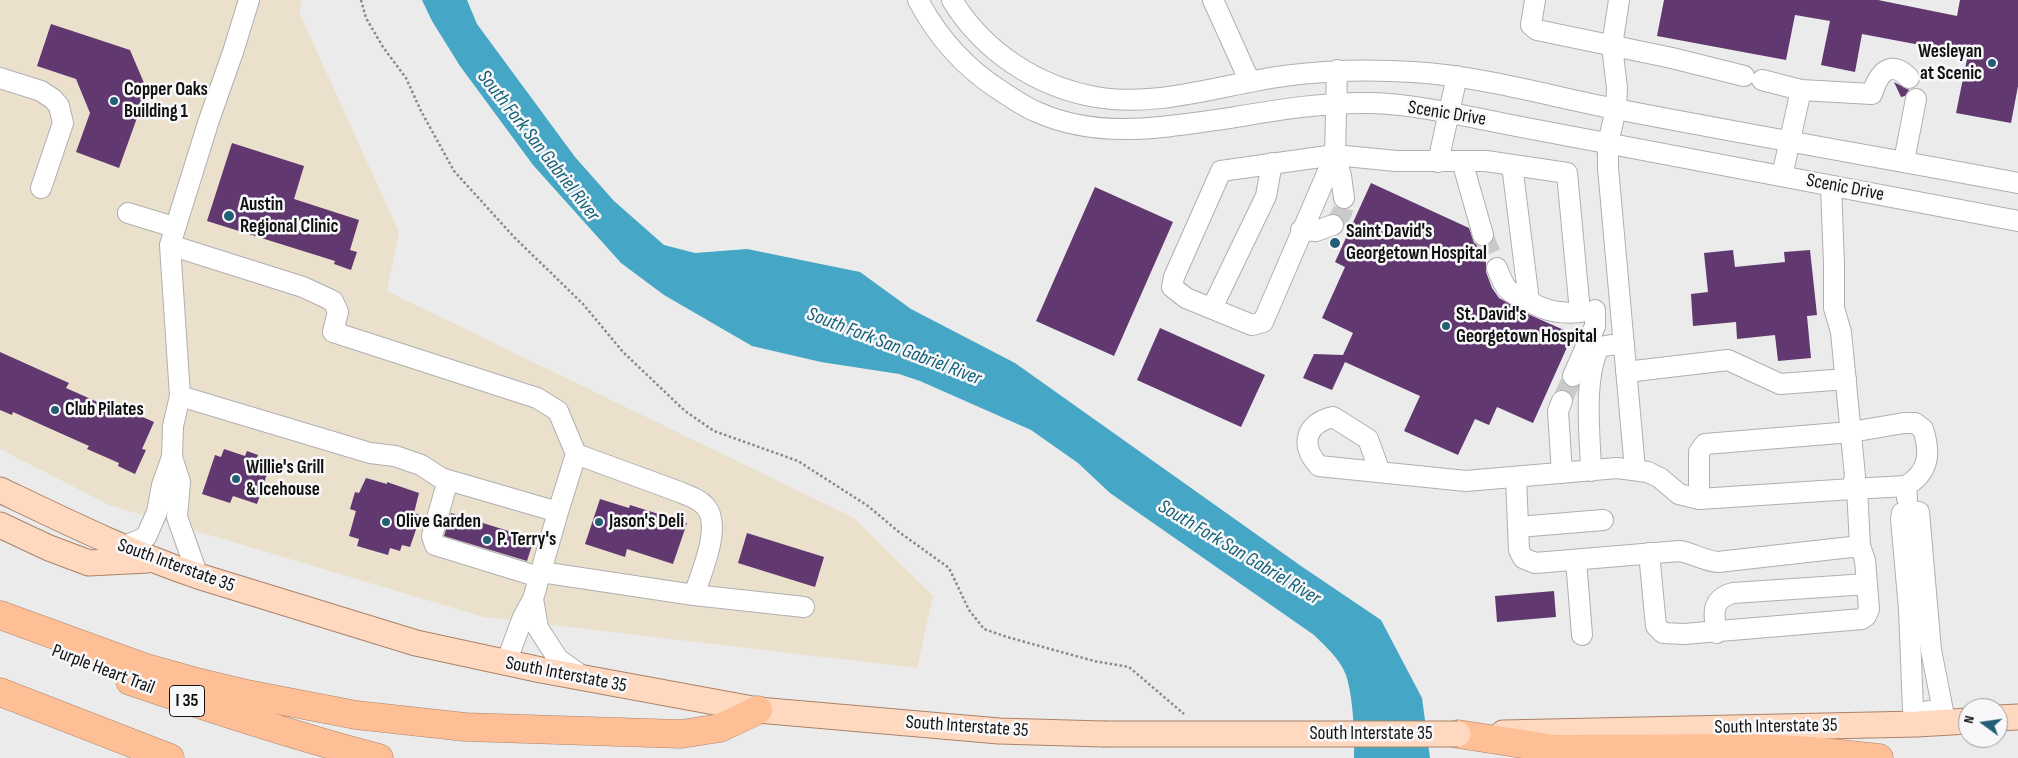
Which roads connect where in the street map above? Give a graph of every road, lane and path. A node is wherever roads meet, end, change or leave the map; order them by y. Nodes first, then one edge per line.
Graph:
1 (249, 0) edge
2 (361, 0) edge
3 (918, 0) edge
4 (952, 0) edge
5 (1213, 0) edge
6 (1535, 0) edge
7 (1619, 0) edge
8 (1612, 46) junction
9 (1337, 70) junction
10 (1457, 76) junction
11 (0, 78) edge
12 (1909, 78) dead end
13 (1250, 82) junction
14 (1801, 90) junction
15 (1916, 99) dead end
16 (1337, 104) junction
17 (1616, 109) junction
18 (1449, 113) junction
19 (1789, 140) junction
20 (1608, 143) junction
21 (1335, 155) junction
22 (1462, 161) junction
23 (1438, 162) junction
24 (1904, 162) junction
25 (1272, 163) junction
26 (1512, 165) junction
27 (1782, 176) junction
28 (2018, 183) edge
29 (1831, 186) junction
30 (41, 188) dead end
31 (1344, 198) tunnel mouth
32 (128, 213) dead end
33 (2018, 221) edge
34 (1333, 225) dead end
35 (1301, 230) junction
36 (1484, 234) tunnel mouth
37 (172, 236) junction
38 (1497, 268) tunnel mouth
39 (1529, 301) junction
40 (1212, 308) junction
41 (1620, 308) junction
42 (1588, 311) junction
43 (1624, 343) junction
44 (1626, 372) junction
45 (1574, 376) tunnel mouth
46 (1846, 379) junction
47 (180, 396) junction
48 (1562, 401) tunnel mouth
49 (1851, 432) junction
50 (576, 454) junction
51 (172, 457) junction
52 (1635, 469) junction
53 (1592, 470) junction
54 (1380, 472) dead end
55 (1562, 473) junction
56 (1516, 477) junction
57 (448, 480) junction
58 (1906, 486) junction
59 (1854, 488) junction
60 (0, 490) edge
61 (1699, 499) junction
62 (558, 512) junction
63 (1603, 520) dead end
64 (0, 525) edge
65 (1518, 527) junction
66 (1860, 546) junction
67 (124, 547) junction
68 (1649, 553) junction
69 (152, 559) junction
70 (1576, 560) junction
71 (540, 575) junction
72 (198, 576) junction
73 (1867, 584) junction
74 (694, 595) junction
75 (533, 599) junction
76 (804, 607) dead end
77 (0, 615) edge
78 (0, 629) edge
79 (1717, 633) junction
80 (1582, 635) dead end
81 (506, 663) junction
82 (585, 679) junction
83 (0, 692) edge
84 (758, 710) junction
85 (1929, 718) junction
86 (1189, 719) dead end
87 (1958, 719) edge
88 (1458, 734) junction
89 (168, 758) edge
90 (379, 758) edge
91 (1879, 758) edge

1 - 37 street
2 - 86 path
3 - 16 street, Scenic Drive
4 - 13 street, Scenic Drive
5 - 13 street
6 - 8 street
7 - 8 street
8 - 14 street
8 - 17 street
9 - 10 street, Scenic Drive
9 - 13 street, Scenic Drive
9 - 16 street
10 - 17 street, Scenic Drive
10 - 18 street
11 - 30 street
12 - 14 street
14 - 19 street
15 - 24 street
16 - 18 street, Scenic Drive
16 - 21 street
17 - 19 street, Scenic Drive
17 - 20 street
18 - 20 street, Scenic Drive
18 - 23 street
19 - 24 street, Scenic Drive
19 - 27 street
20 - 27 street, Scenic Drive
20 - 41 street
21 - 23 street
21 - 25 street
21 - 31 street
21 - 35 street
22 - 23 street
22 - 26 street
22 - 36 street
24 - 28 street, Scenic Drive
25 - 40 street
25 - 40 street
26 - 39 street
26 - 42 street
27 - 29 street, Scenic Drive
29 - 33 street, Scenic Drive
29 - 46 street
32 - 37 street
34 - 35 street
35 - 40 street
37 - 47 street
37 - 50 street
38 - 39 street
39 - 42 street
41 - 42 street
41 - 43 street
42 - 45 street
43 - 44 street
43 - 53 street
44 - 46 street
44 - 52 street
46 - 49 street
47 - 51 street
47 - 57 street
48 - 55 street
49 - 58 street
49 - 59 street
49 - 61 street
50 - 62 street
50 - 74 street
51 - 67 street
51 - 72 street
52 - 53 street
52 - 61 street
53 - 55 street
54 - 56 street
55 - 56 street
56 - 65 street
57 - 62 street
57 - 71 street
58 - 59 street
58 - 85 street
59 - 61 street
59 - 66 street
60 - 67 main road, South Interstate 35
62 - 71 street
63 - 65 street
64 - 69 main road
65 - 70 street
66 - 68 street
66 - 73 street
67 - 69 main road, South Interstate 35
68 - 70 street
68 - 79 street
69 - 72 main road, South Interstate 35
70 - 80 street
71 - 74 street
71 - 75 street
72 - 81 main road, South Interstate 35
73 - 79 street
73 - 79 street
74 - 76 street
75 - 81 street
75 - 82 street
77 - 84 highway
78 - 90 highway, Purple Heart Trail / I 35
81 - 82 main road, South Interstate 35
82 - 84 main road, South Interstate 35
83 - 89 highway
84 - 88 main road, South Interstate 35, bridge
85 - 87 main road, South Interstate 35
85 - 88 main road, South Interstate 35
88 - 91 highway

